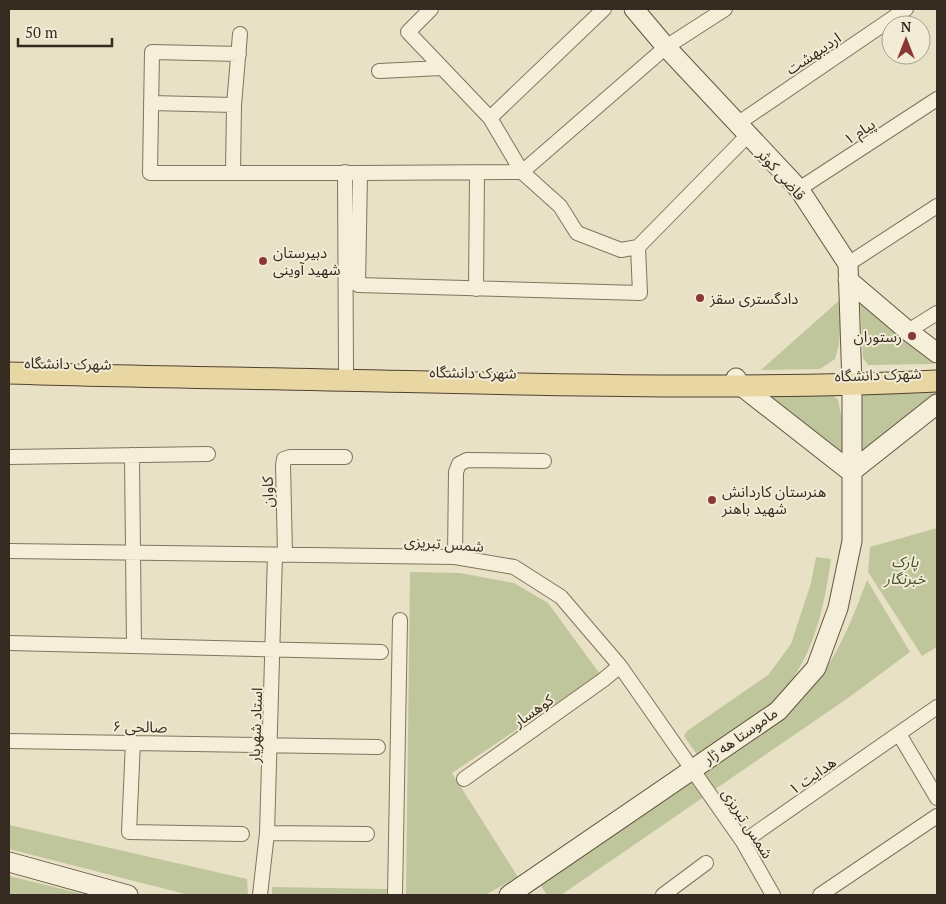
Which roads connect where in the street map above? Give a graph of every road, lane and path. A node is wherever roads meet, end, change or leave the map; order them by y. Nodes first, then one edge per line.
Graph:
1 (431, 9) edge
2 (604, 9) edge
3 (634, 9) edge
4 (725, 9) edge
5 (906, 9) edge
6 (240, 34) dead end
7 (666, 47) junction
8 (240, 54) junction
9 (442, 68) junction
10 (379, 71) dead end
11 (937, 100) edge
12 (151, 103) junction
13 (234, 104) junction
14 (490, 118) junction
15 (742, 130) junction
16 (345, 172) junction
17 (477, 172) junction
18 (522, 172) junction
19 (233, 173) junction
20 (360, 173) junction
21 (799, 189) junction
22 (937, 206) edge
23 (638, 247) junction
24 (848, 272) junction
25 (476, 289) junction
26 (937, 313) edge
27 (908, 331) junction
28 (937, 353) edge
29 (9, 362) edge
30 (346, 370) junction
31 (937, 372) edge
32 (9, 373) edge
33 (852, 380) junction
34 (738, 381) junction
35 (937, 381) edge
36 (937, 404) edge
37 (208, 454) dead end
38 (132, 455) junction
39 (9, 457) edge
40 (345, 457) dead end
41 (544, 461) dead end
42 (851, 472) junction
43 (9, 551) edge
44 (134, 553) junction
45 (280, 555) junction
46 (455, 557) junction
47 (400, 620) dead end
48 (9, 643) edge
49 (134, 646) junction
50 (273, 650) junction
51 (381, 652) dead end
52 (620, 666) junction
53 (937, 707) edge
54 (900, 734) junction
55 (9, 741) edge
56 (133, 742) junction
57 (270, 746) junction
58 (378, 747) dead end
59 (693, 769) junction
60 (464, 779) dead end
61 (937, 798) edge
62 (937, 816) edge
63 (267, 833) junction
64 (242, 834) dead end
65 (367, 834) dead end
66 (743, 842) junction
67 (9, 862) edge
68 (706, 863) dead end
69 (128, 895) edge
70 (260, 895) edge
71 (394, 895) edge
72 (509, 895) edge
73 (663, 895) edge
74 (773, 895) edge
75 (820, 895) edge

1 - 9 street
2 - 14 street
3 - 7 main road, قاضی کوثر
4 - 7 street
5 - 15 street, اردیبهشت
6 - 8 street
7 - 15 main road, قاضی کوثر
7 - 18 street
8 - 12 street
8 - 13 street
9 - 10 street
9 - 14 street
11 - 21 street, پیام ۱
12 - 13 street
12 - 19 street
13 - 19 street
14 - 18 street
15 - 21 main road, قاضی کوثر
15 - 23 street, اردیبهشت
16 - 19 street
16 - 20 street
16 - 30 street
17 - 18 street
17 - 20 street
17 - 25 street
18 - 23 street
20 - 25 street
21 - 24 main road, قاضی کوثر
22 - 24 street
23 - 25 street
24 - 27 main road
24 - 33 main road
26 - 27 street
27 - 28 main road
29 - 30 main road, شهرک دانشگاه
30 - 34 main road, شهرک دانشگاه
31 - 33 main road, شهرک دانشگاه
32 - 34 main road
33 - 34 main road, شهرک دانشگاه
33 - 35 main road
33 - 42 main road, ماموستا هه ژار
34 - 42 main road
36 - 42 main road
37 - 38 street
38 - 39 street
38 - 44 street
40 - 45 street, کاوان
41 - 46 street
42 - 59 main road, ماموستا هه ژار
43 - 44 street, شمس تبریزی
44 - 45 street, شمس تبریزی
44 - 49 street
45 - 46 street, شمس تبریزی
45 - 50 street, استاد شهریار
46 - 52 street, شمس تبریزی
47 - 71 street
48 - 49 street
49 - 50 street
50 - 51 street
50 - 57 street, استاد شهریار
52 - 59 street, شمس تبریزی
52 - 60 street, کوهسار
53 - 54 street, هدایت ۱
54 - 61 street
54 - 66 street, هدایت ۱
55 - 56 street, صالحی ۶
56 - 57 street, صالحی ۶
56 - 64 street
57 - 58 street, صالحی ۶
57 - 63 street, استاد شهریار
59 - 66 street, شمس تبریزی
59 - 72 main road, ماموستا هه ژار
62 - 75 street
63 - 65 street
63 - 70 street, استاد شهریار
66 - 74 street, شمس تبریزی
67 - 69 main road
68 - 73 street

